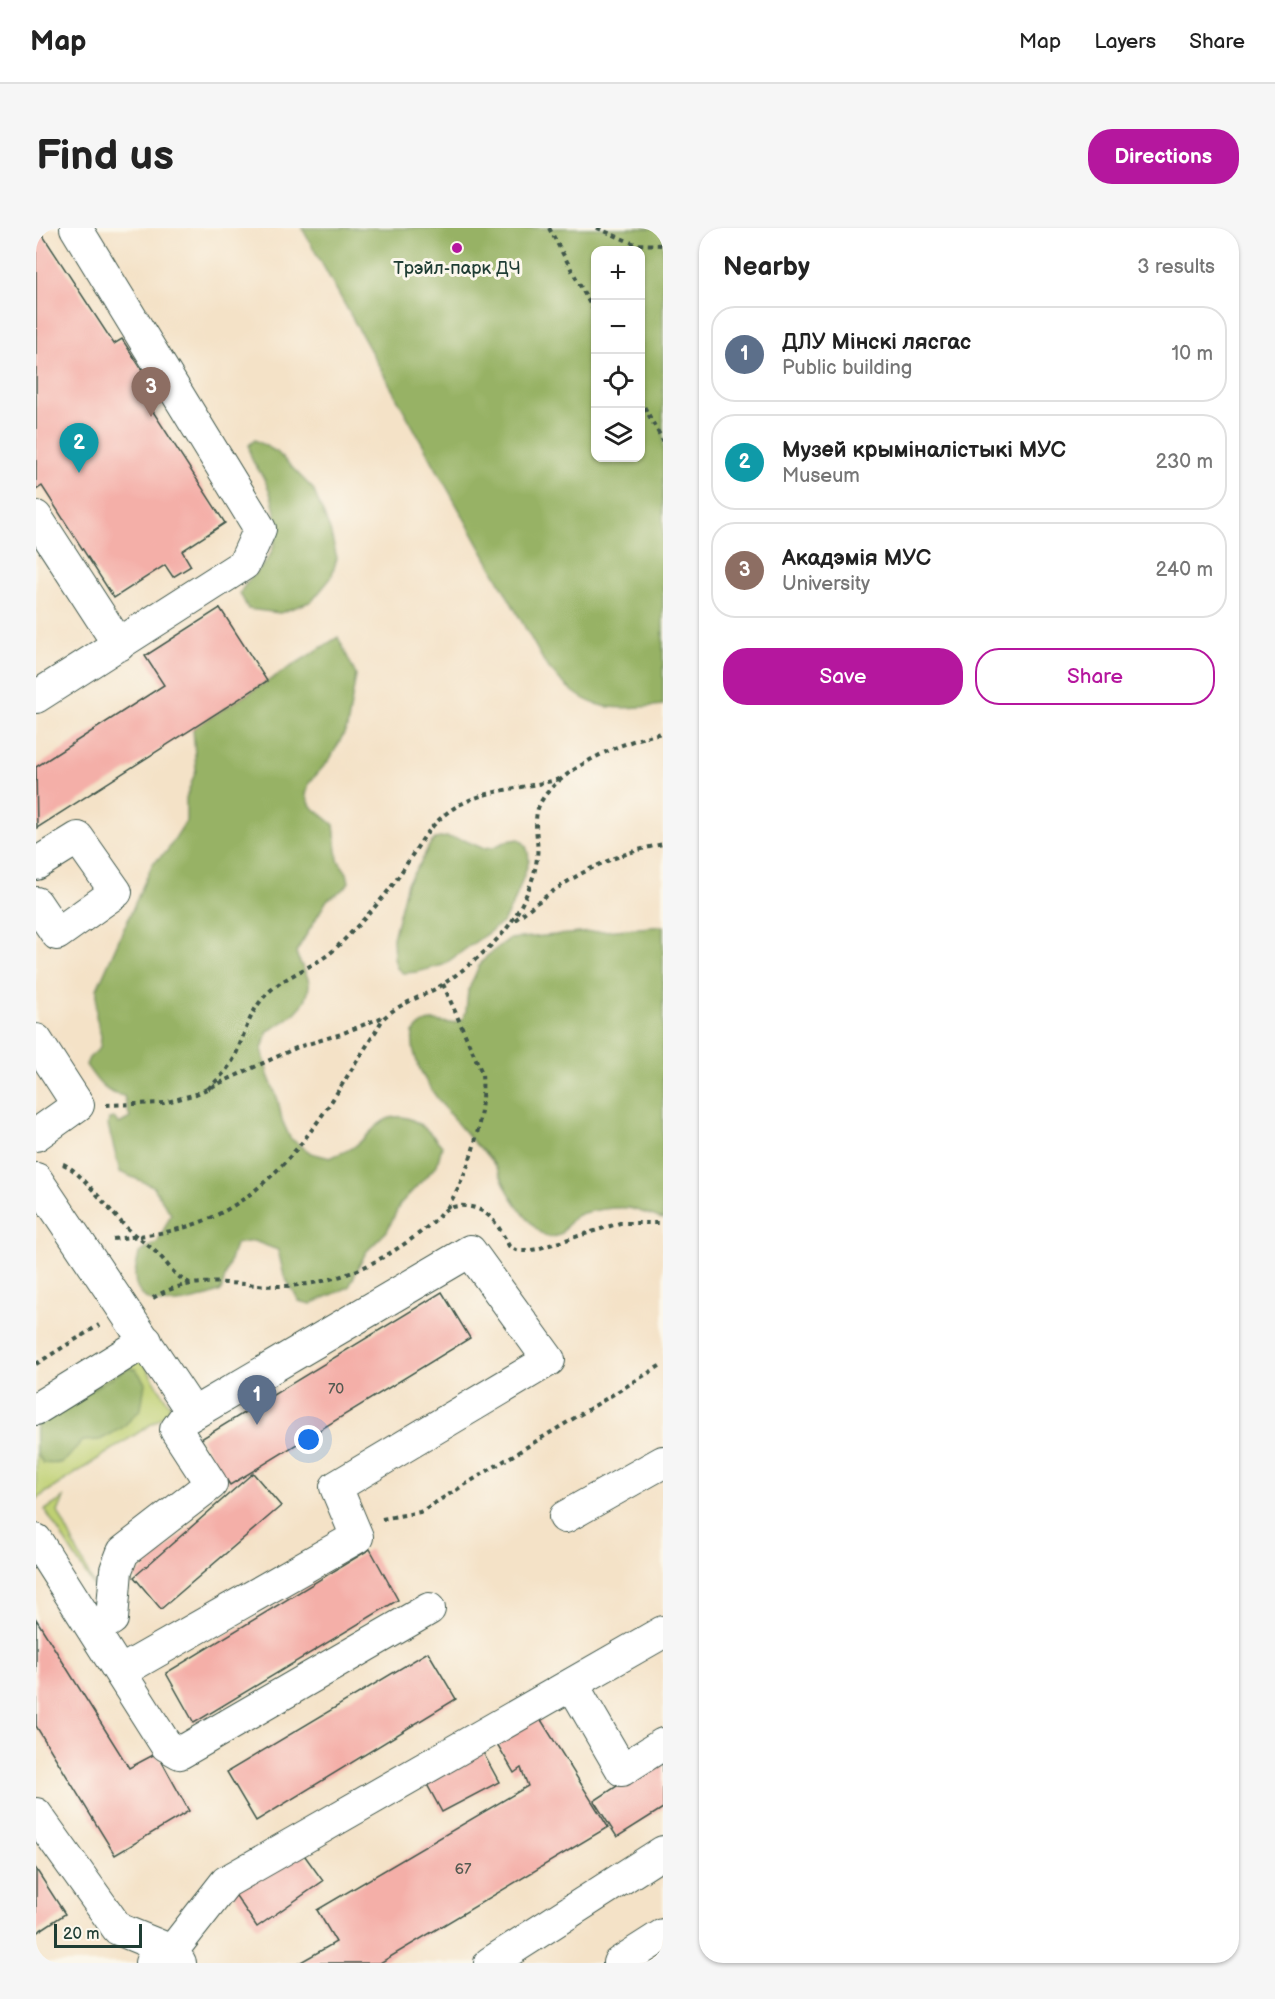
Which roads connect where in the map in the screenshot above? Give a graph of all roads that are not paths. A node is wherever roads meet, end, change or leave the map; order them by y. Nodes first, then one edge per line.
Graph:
1 (76, 228) edge
2 (36, 517) edge
3 (118, 645) junction
4 (36, 697) edge
5 (36, 864) edge
6 (36, 903) edge
7 (36, 1040) edge
8 (36, 1135) edge
9 (47, 1171) edge
10 (146, 1341) junction
11 (36, 1409) edge
12 (193, 1413) junction
13 (663, 1462) edge
14 (565, 1517) dead end
15 (36, 1540) edge
16 (429, 1609) dead end
17 (94, 1630) junction
18 (663, 1632) edge
19 (120, 1672) junction
20 (572, 1684) junction
21 (663, 1744) edge
22 (36, 1814) edge
23 (663, 1852) edge
24 (663, 1935) edge
25 (168, 1959) edge
26 (490, 1963) edge
27 (619, 1963) edge

1 - 3 street
2 - 3 street
3 - 4 street
5 - 6 street
7 - 8 street
9 - 10 street
10 - 11 street
10 - 12 street
12 - 17 street
12 - 19 street
13 - 14 street
15 - 17 street
16 - 19 street
17 - 19 street
18 - 20 street
20 - 21 street
20 - 25 street
22 - 25 street
23 - 26 street
24 - 27 street

